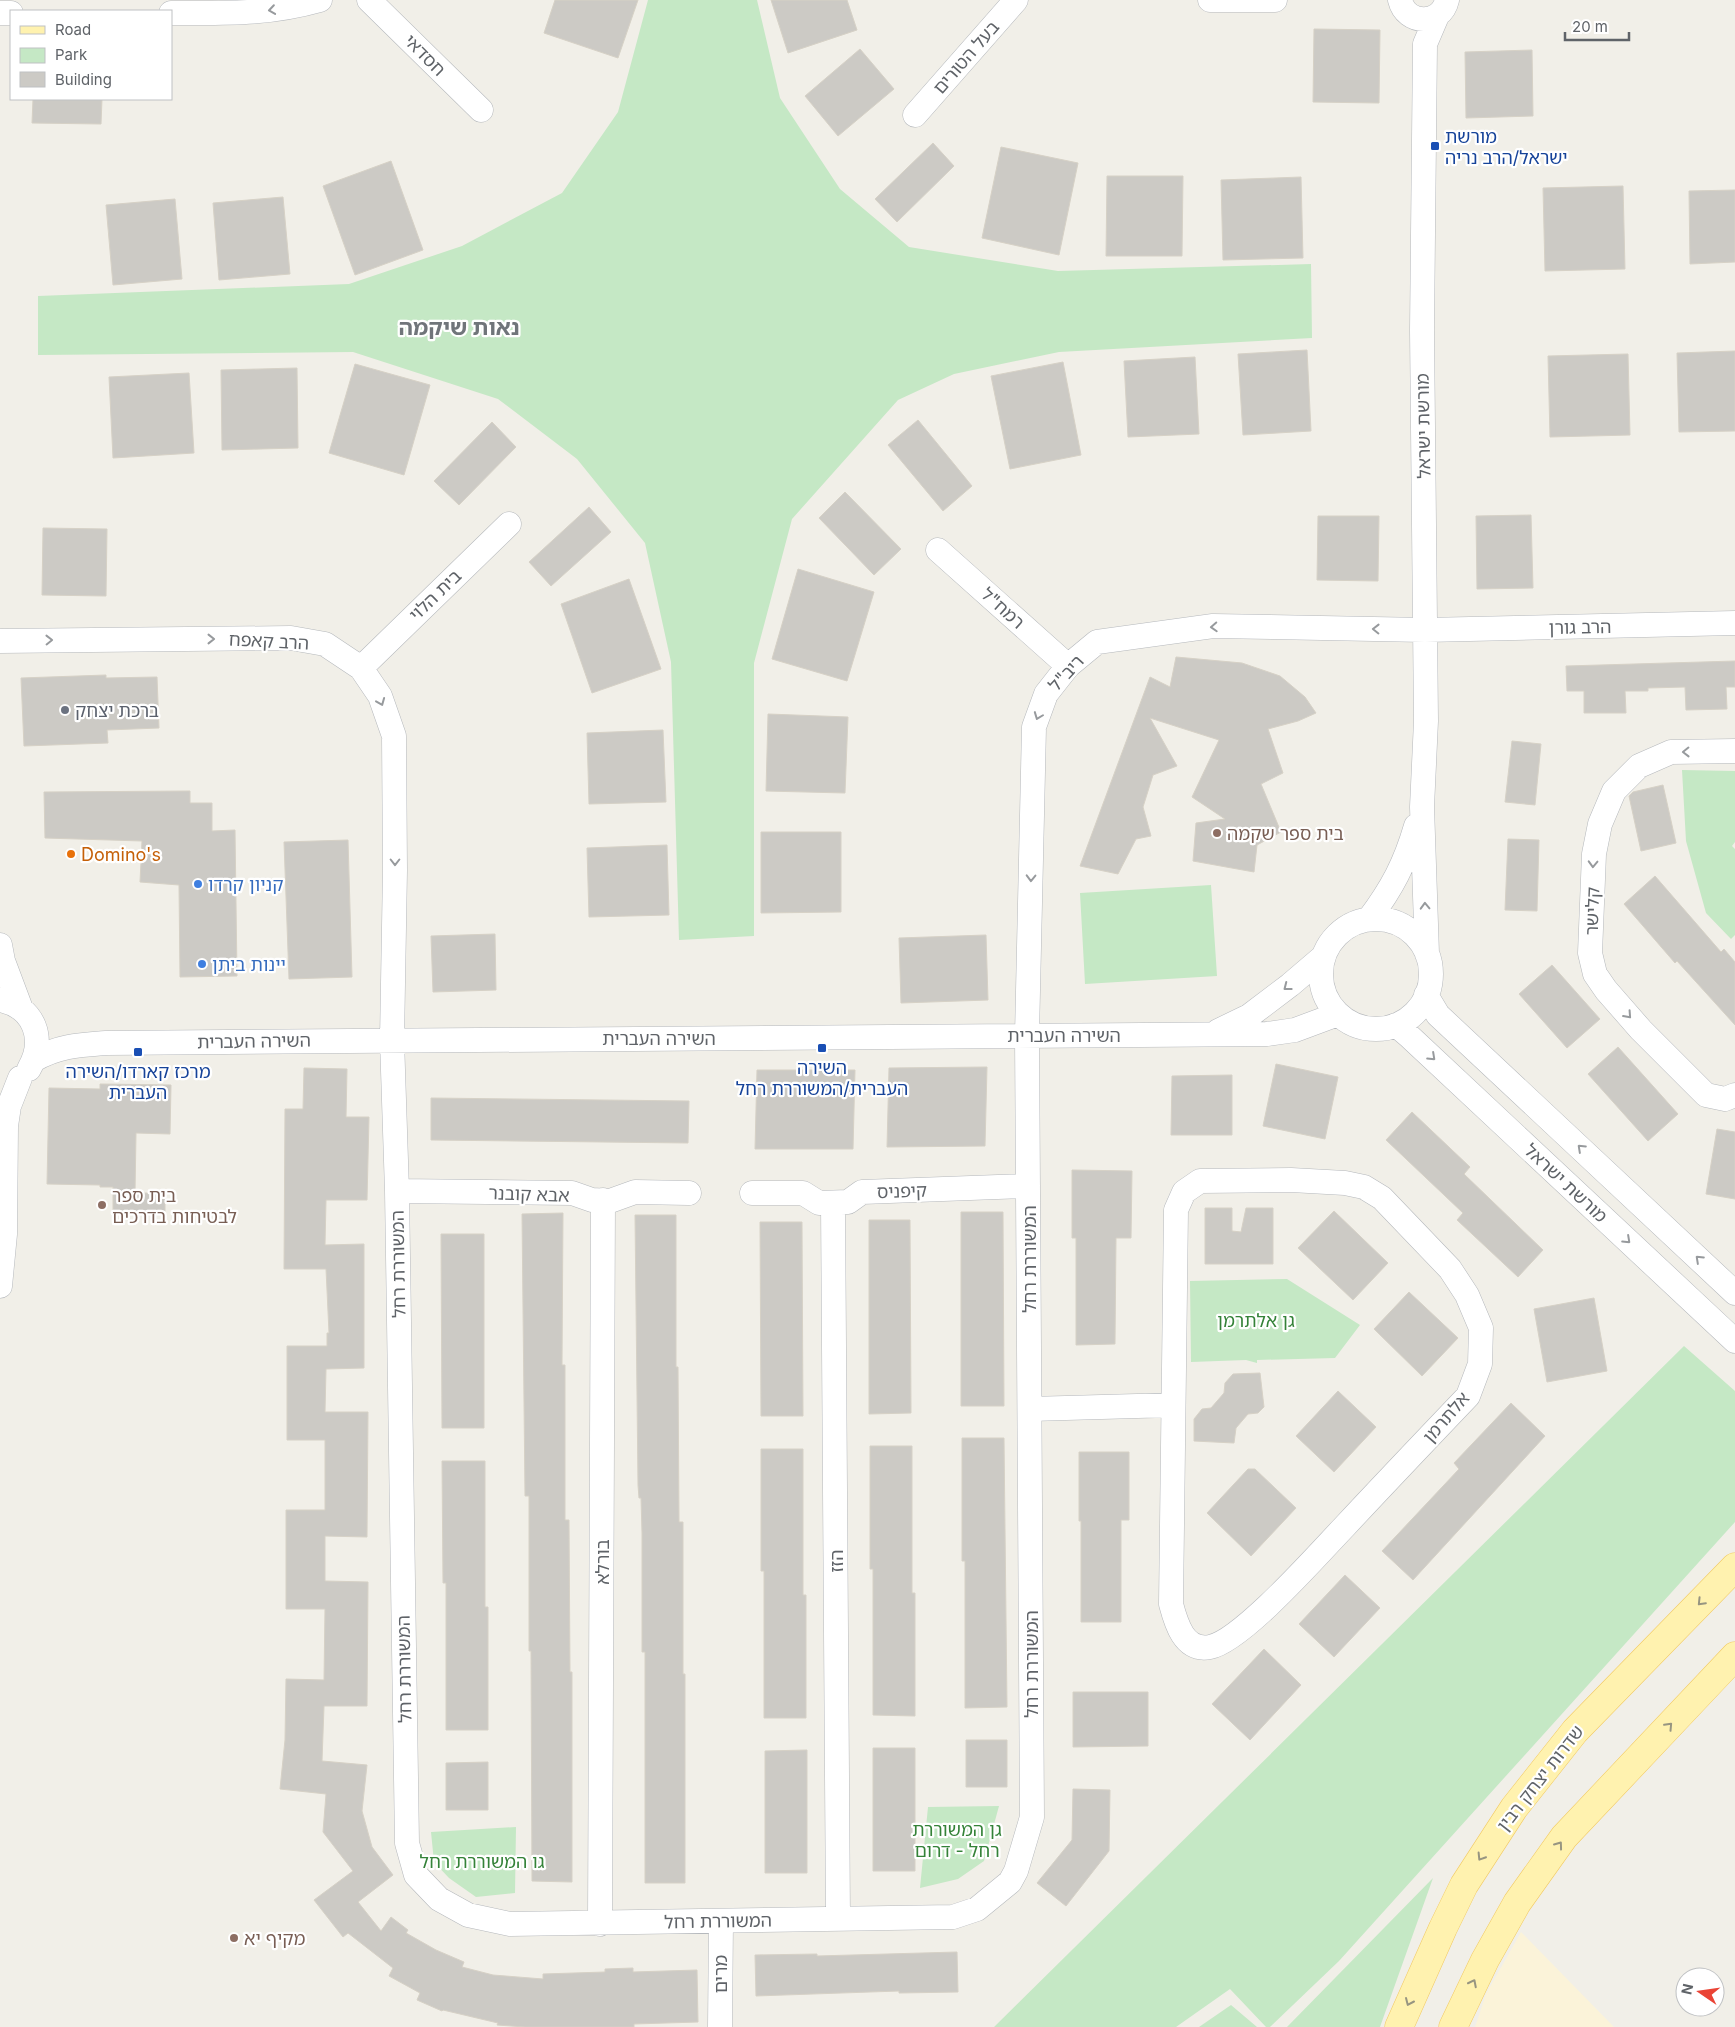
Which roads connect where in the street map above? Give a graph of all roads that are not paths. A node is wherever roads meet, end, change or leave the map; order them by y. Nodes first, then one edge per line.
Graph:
1 (320, 0) edge
2 (369, 0) edge
3 (1016, 0) edge
4 (1217, 0) edge
5 (1276, 0) edge
6 (1400, 0) edge
7 (1433, 11) edge
8 (172, 14) edge
9 (481, 110) dead end
10 (915, 115) dead end
11 (509, 524) dead end
12 (938, 550) dead end
13 (1735, 623) edge
14 (1425, 630) junction
15 (0, 641) edge
16 (1068, 666) junction
17 (361, 668) junction
18 (1735, 751) edge
19 (1422, 807) junction
20 (1369, 919) junction
21 (0, 945) edge
22 (1427, 954) junction
23 (1324, 956) junction
24 (1426, 995) junction
25 (18, 1010) edge
26 (1338, 1014) junction
27 (1396, 1025) junction
28 (1212, 1034) junction
29 (1027, 1035) junction
30 (392, 1040) junction
31 (106, 1043) junction
32 (18, 1075) edge
33 (1735, 1096) edge
34 (1028, 1186) junction
35 (397, 1191) junction
36 (689, 1193) dead end
37 (752, 1193) dead end
38 (603, 1200) junction
39 (833, 1203) junction
40 (0, 1286) edge
41 (1735, 1293) edge
42 (1735, 1342) edge
43 (1173, 1405) junction
44 (1030, 1409) junction
45 (1735, 1567) edge
46 (1735, 1656) edge
47 (838, 1919) junction
48 (721, 1922) junction
49 (600, 1924) junction
50 (720, 2027) edge
51 (1400, 2027) edge
52 (1453, 2027) edge

1 -> 8 street
2 - 9 street, חסדאי
3 - 10 street, בעל הטורים
4 - 5 street
6 - 7 street
7 - 14 street, מורשת ישראל
11 - 17 street, בית הלוי
12 - 16 street, רמח"ל
13 - 14 street, הרב גורן
14 -> 16 street, ריב"ל
14 - 19 street, מורשת ישראל
15 -> 17 street, הרב קאפח
16 -> 29 street, ריב"ל
17 -> 30 street, הרב קאפח
18 -> 33 street, קלישר
19 - 20 street, מורשת ישראל
22 -> 19 street, מורשת ישראל
20 - 22 street
20 - 23 street
21 - 25 street
22 - 24 street
23 - 26 street
23 -> 28 street, השירה העברית
24 - 27 street
41 -> 24 street, מורשת ישראל
25 - 31 street, השירה העברית
25 - 32 street
26 - 27 street
26 - 28 street, השירה העברית
27 -> 42 street, מורשת ישראל
28 - 29 street, השירה העברית
29 - 30 street, השירה העברית
29 - 34 street, המשוררת רחל
30 - 31 street, השירה העברית
30 - 35 street, המשוררת רחל
31 - 32 street, השירה העברית
32 - 40 street
34 - 39 street, קיפניס
34 - 44 street, המשוררת רחל
35 - 38 street, אבא קובנר
35 - 49 street, המשוררת רחל
36 - 38 street, אבא קובנר
37 - 39 street
38 - 49 street, בורלא
39 - 47 street, הזז
43 - 43 street, אלתרמן
43 - 44 street
44 - 47 street, המשוררת רחל
45 -> 51 main road, שדרות יצחק רבין
52 -> 46 main road
47 - 48 street, המשוררת רחל
48 - 49 street, המשוררת רחל
48 - 50 street, מרים

